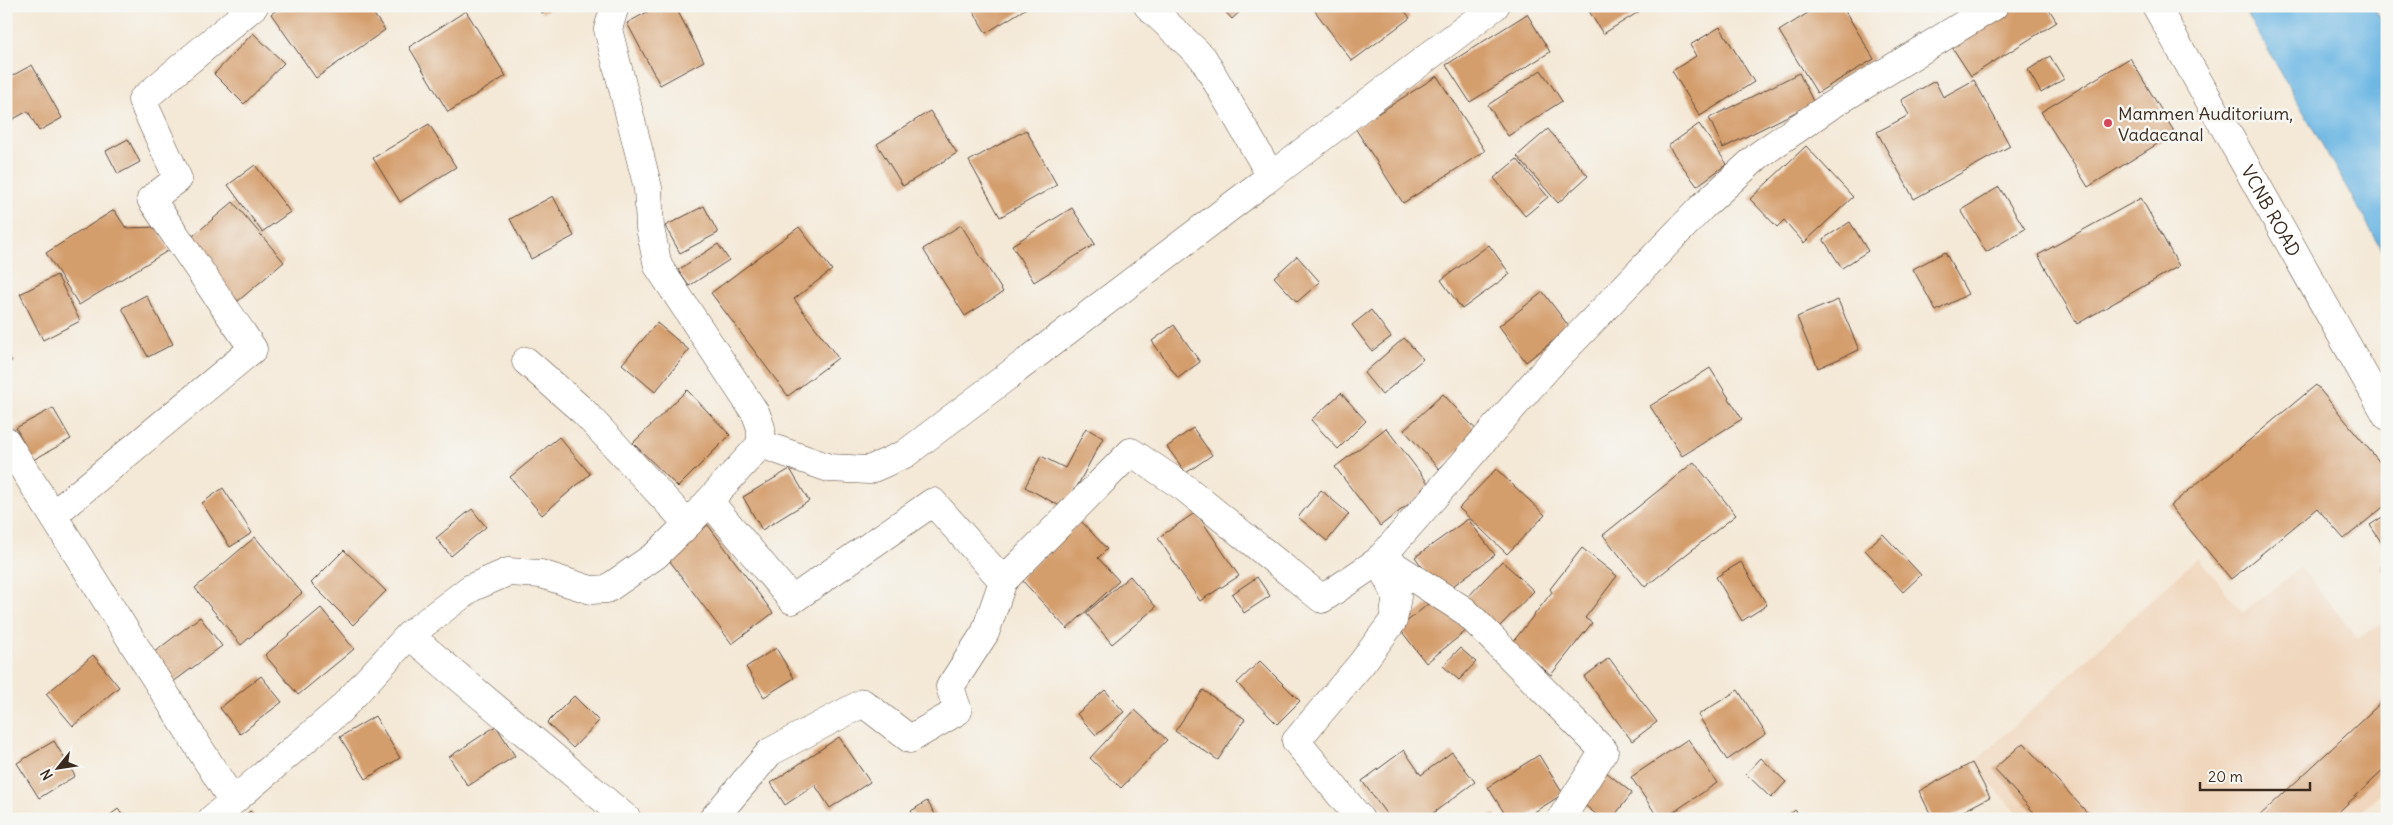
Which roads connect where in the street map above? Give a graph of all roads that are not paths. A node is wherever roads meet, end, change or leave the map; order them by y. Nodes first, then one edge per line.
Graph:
1 (254, 6) edge
2 (615, 6) edge
3 (1148, 6) edge
4 (1495, 6) edge
5 (1994, 6) edge
6 (2156, 6) edge
7 (1271, 176) junction
8 (526, 361) dead end
9 (2387, 416) edge
10 (6, 441) edge
11 (761, 444) junction
12 (709, 501) junction
13 (53, 515) junction
14 (688, 524) junction
15 (1379, 559) junction
16 (1003, 581) junction
17 (409, 635) junction
18 (232, 800) junction
19 (212, 819) edge
20 (627, 819) edge
21 (713, 819) edge
22 (1360, 819) edge
23 (1561, 819) edge

1 - 13 street
2 - 11 street
3 - 7 street
4 - 7 street
5 - 15 street
6 - 9 street, VCNB ROAD
7 - 11 street
8 - 14 street
10 - 13 street
11 - 12 street
12 - 14 street
12 - 16 street
13 - 18 street
14 - 17 street
15 - 16 street
15 - 22 street
15 - 23 street
16 - 21 street
17 - 18 street
17 - 20 street
18 - 19 street

